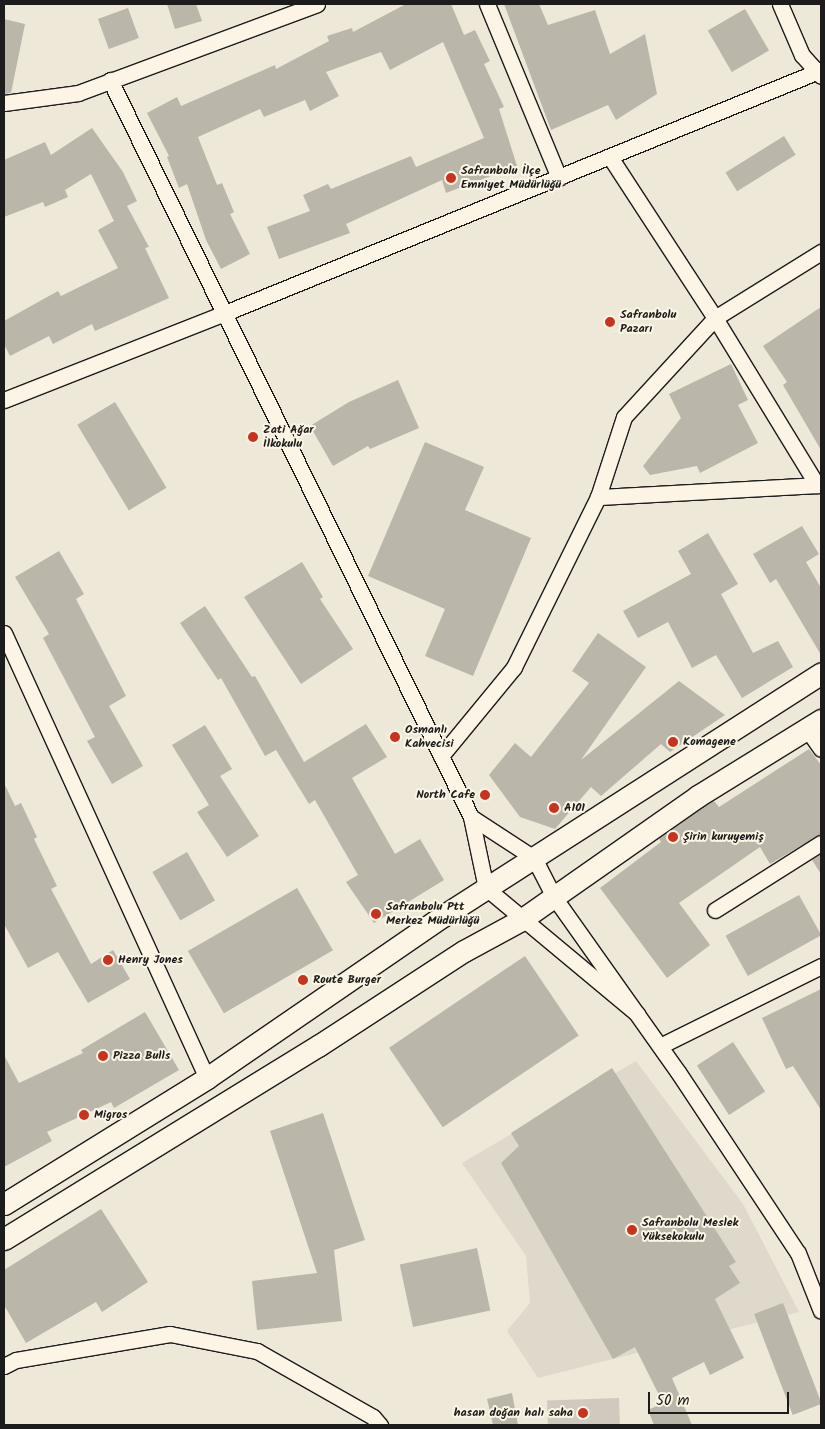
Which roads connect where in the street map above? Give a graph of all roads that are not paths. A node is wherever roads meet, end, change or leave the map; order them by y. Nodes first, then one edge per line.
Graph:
1 (317, 4) edge
2 (487, 4) edge
3 (780, 4) edge
4 (820, 73) edge
5 (110, 80) junction
6 (4, 103) edge
7 (610, 157) junction
8 (559, 178) junction
9 (819, 258) edge
10 (225, 313) junction
11 (715, 318) junction
12 (4, 400) edge
13 (819, 485) edge
14 (598, 497) junction
15 (4, 633) edge
16 (821, 673) edge
17 (814, 725) edge
18 (821, 749) edge
19 (442, 756) junction
20 (471, 817) junction
21 (821, 843) edge
22 (534, 858) junction
23 (486, 888) junction
24 (554, 897) junction
25 (716, 910) dead end
26 (520, 920) junction
27 (821, 966) edge
28 (637, 1014) junction
29 (660, 1046) junction
30 (207, 1078) junction
31 (4, 1204) edge
32 (4, 1240) edge
33 (821, 1311) edge
34 (4, 1366) edge
35 (380, 1425) edge

1 - 5 street
2 - 8 street
3 - 4 street
4 - 7 street
5 - 6 street
5 - 10 street
7 - 8 street
7 - 11 street
8 - 10 street
9 - 11 street
10 - 12 street
10 - 19 street
11 - 13 street
11 - 14 street
13 - 14 street
14 - 19 street
15 - 30 street
16 - 22 street
17 - 18 street
17 - 24 street
19 - 20 street
20 - 22 street
20 - 23 street
21 - 25 street
22 - 23 street
22 - 24 street
23 - 26 street
23 - 30 street
24 - 26 street
24 - 28 street
26 - 28 street
26 - 32 street
27 - 29 street
28 - 29 street
29 - 33 street
30 - 31 street
34 - 35 street

